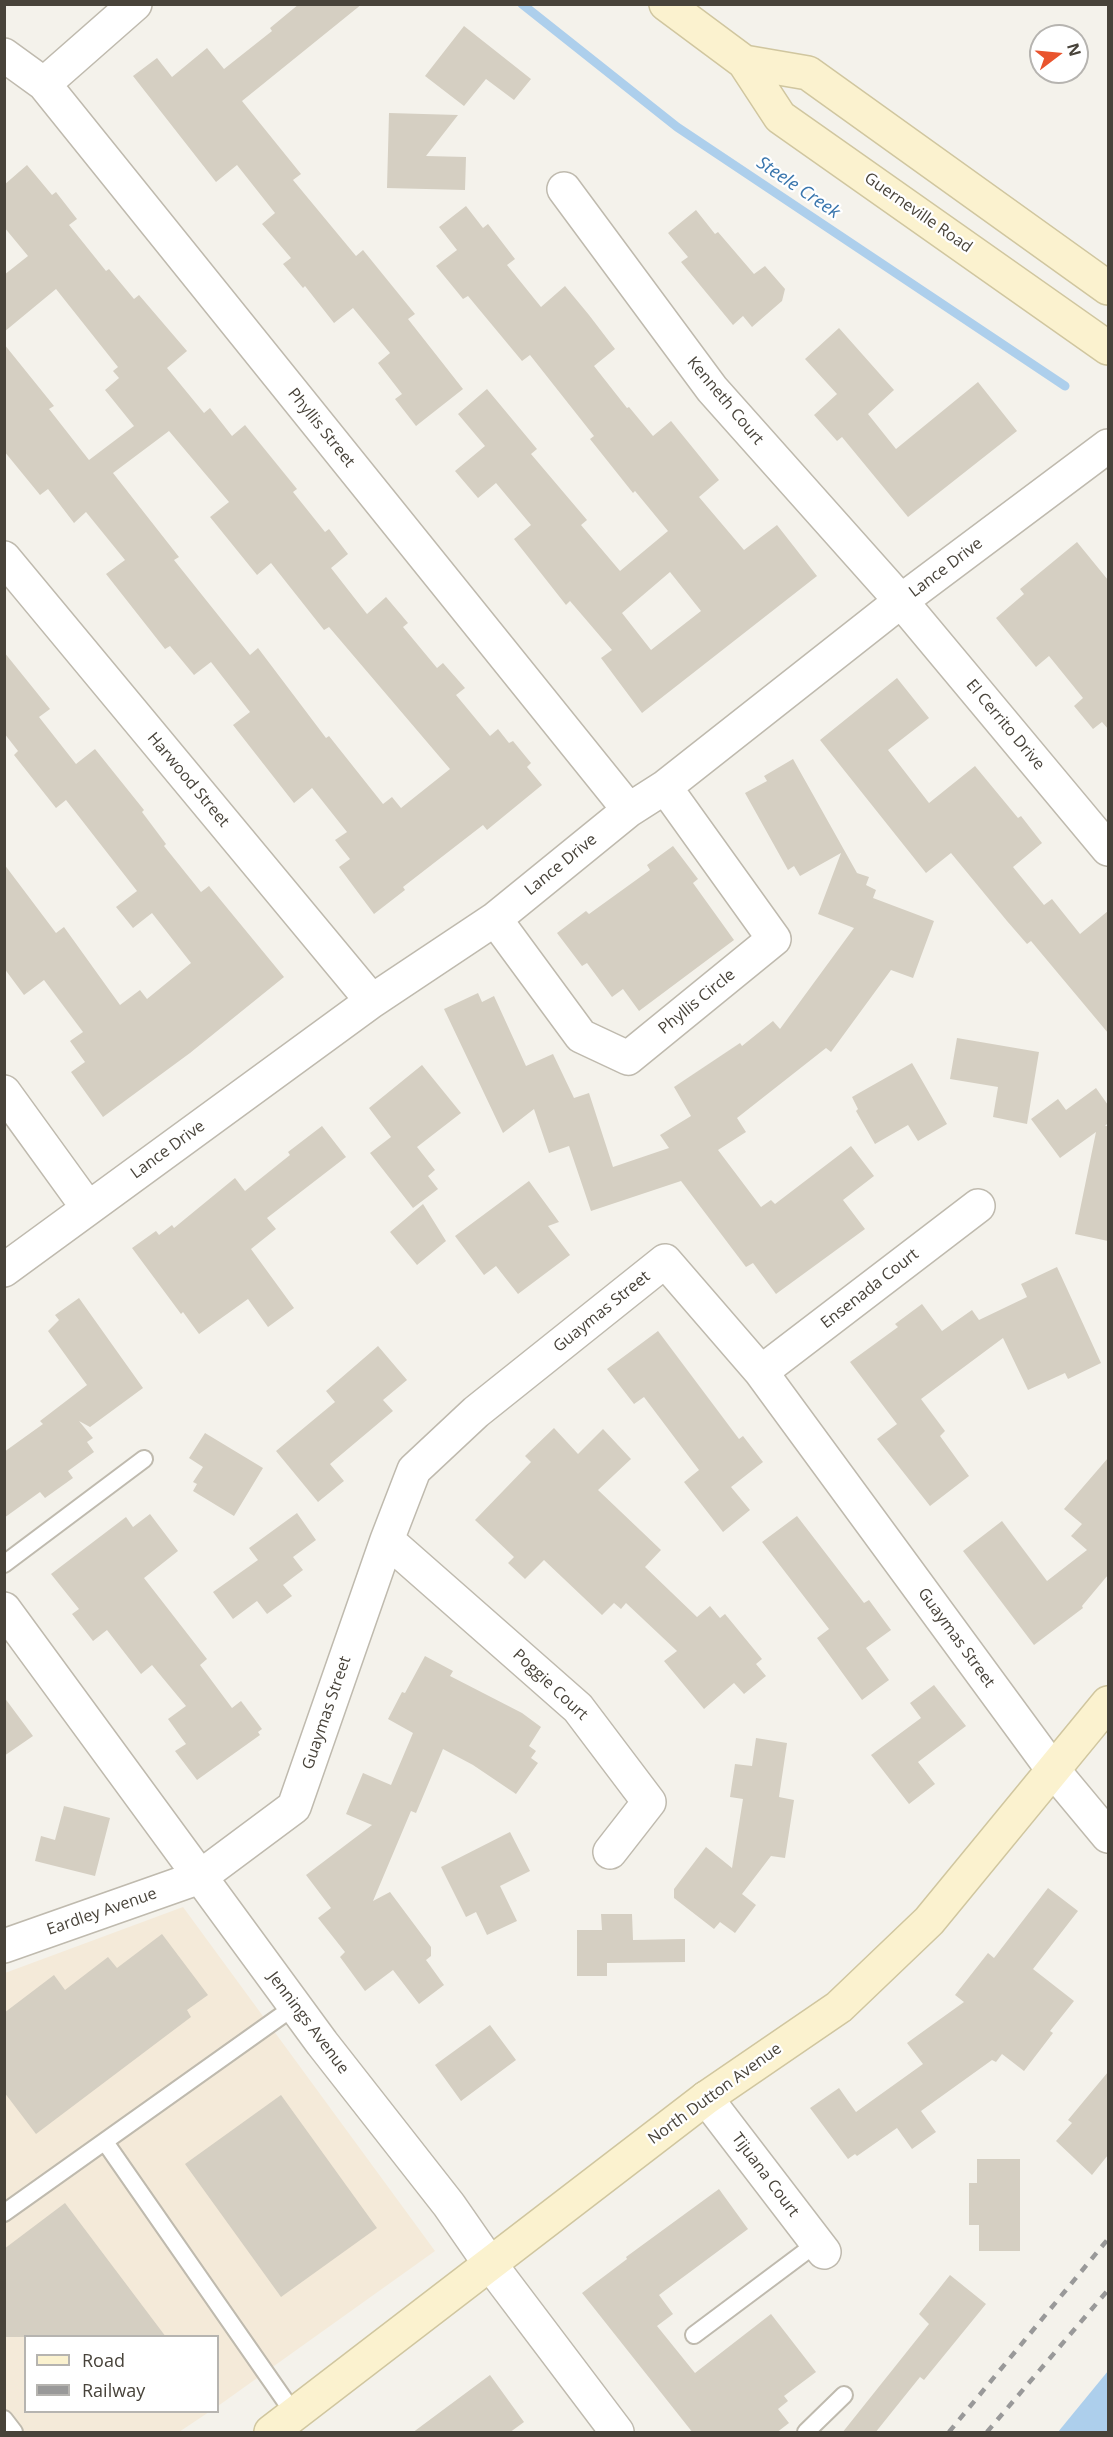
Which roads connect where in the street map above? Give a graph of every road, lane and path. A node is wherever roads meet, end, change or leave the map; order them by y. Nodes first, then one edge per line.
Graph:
1 (135, 4) edge
2 (666, 4) edge
3 (4, 55) edge
4 (744, 62) junction
5 (44, 84) junction
6 (564, 189) dead end
7 (1108, 288) edge
8 (1108, 348) edge
9 (1108, 446) edge
10 (4, 558) edge
11 (900, 601) junction
12 (665, 787) junction
13 (629, 810) junction
14 (1108, 849) edge
15 (495, 919) junction
16 (372, 1001) junction
17 (4, 1092) edge
18 (978, 1206) dead end
19 (88, 1208) junction
20 (4, 1270) edge
21 (761, 1372) junction
22 (144, 1459) dead end
23 (387, 1540) junction
24 (4, 1564) edge
25 (4, 1609) edge
26 (1108, 1703) edge
27 (1053, 1770) junction
28 (1108, 1836) edge
29 (610, 1852) dead end
30 (200, 1877) junction
31 (4, 1946) edge
32 (295, 2007) junction
33 (706, 2098) junction
34 (105, 2142) junction
35 (4, 2213) edge
36 (820, 2247) joint
37 (490, 2264) junction
38 (694, 2335) dead end
39 (844, 2396) dead end
40 (4, 2419) edge
41 (283, 2424) edge
42 (14, 2433) edge
43 (617, 2433) edge
44 (806, 2433) edge

1 - 5 street
2 - 4 main road, Guerneville Road
3 - 5 street, Phyllis Street
4 - 7 main road, Guerneville Road
4 - 8 main road, Guerneville Road
5 - 13 street, Phyllis Street
6 - 11 street, Kenneth Court
9 - 11 street, Lance Drive
10 - 16 street, Harwood Street
11 - 12 street, Lance Drive
11 - 14 street, El Cerrito Drive
12 - 13 street, Lance Drive
12 - 15 street, Phyllis Circle
13 - 15 street, Lance Drive
15 - 16 street, Lance Drive
16 - 19 street, Lance Drive
17 - 19 street
18 - 21 street, Ensenada Court
19 - 20 street, Lance Drive
21 - 23 street, Guaymas Street
21 - 27 street, Guaymas Street
22 - 24 lane
23 - 29 street, Poggie Court
23 - 30 street, Guaymas Street
25 - 30 street, Jennings Avenue
26 - 27 main road, North Dutton Avenue
27 - 28 street, Guaymas Street
27 - 33 main road, North Dutton Avenue
30 - 31 street, Eardley Avenue
30 - 32 street, Jennings Avenue
32 - 34 lane
32 - 37 street, Jennings Avenue
33 - 36 street, Tijuana Court
33 - 37 main road, North Dutton Avenue
34 - 35 lane
34 - 41 lane
36 - 38 lane
37 - 41 main road, North Dutton Avenue
37 - 43 street, Jennings Avenue
39 - 44 lane
40 - 42 lane

